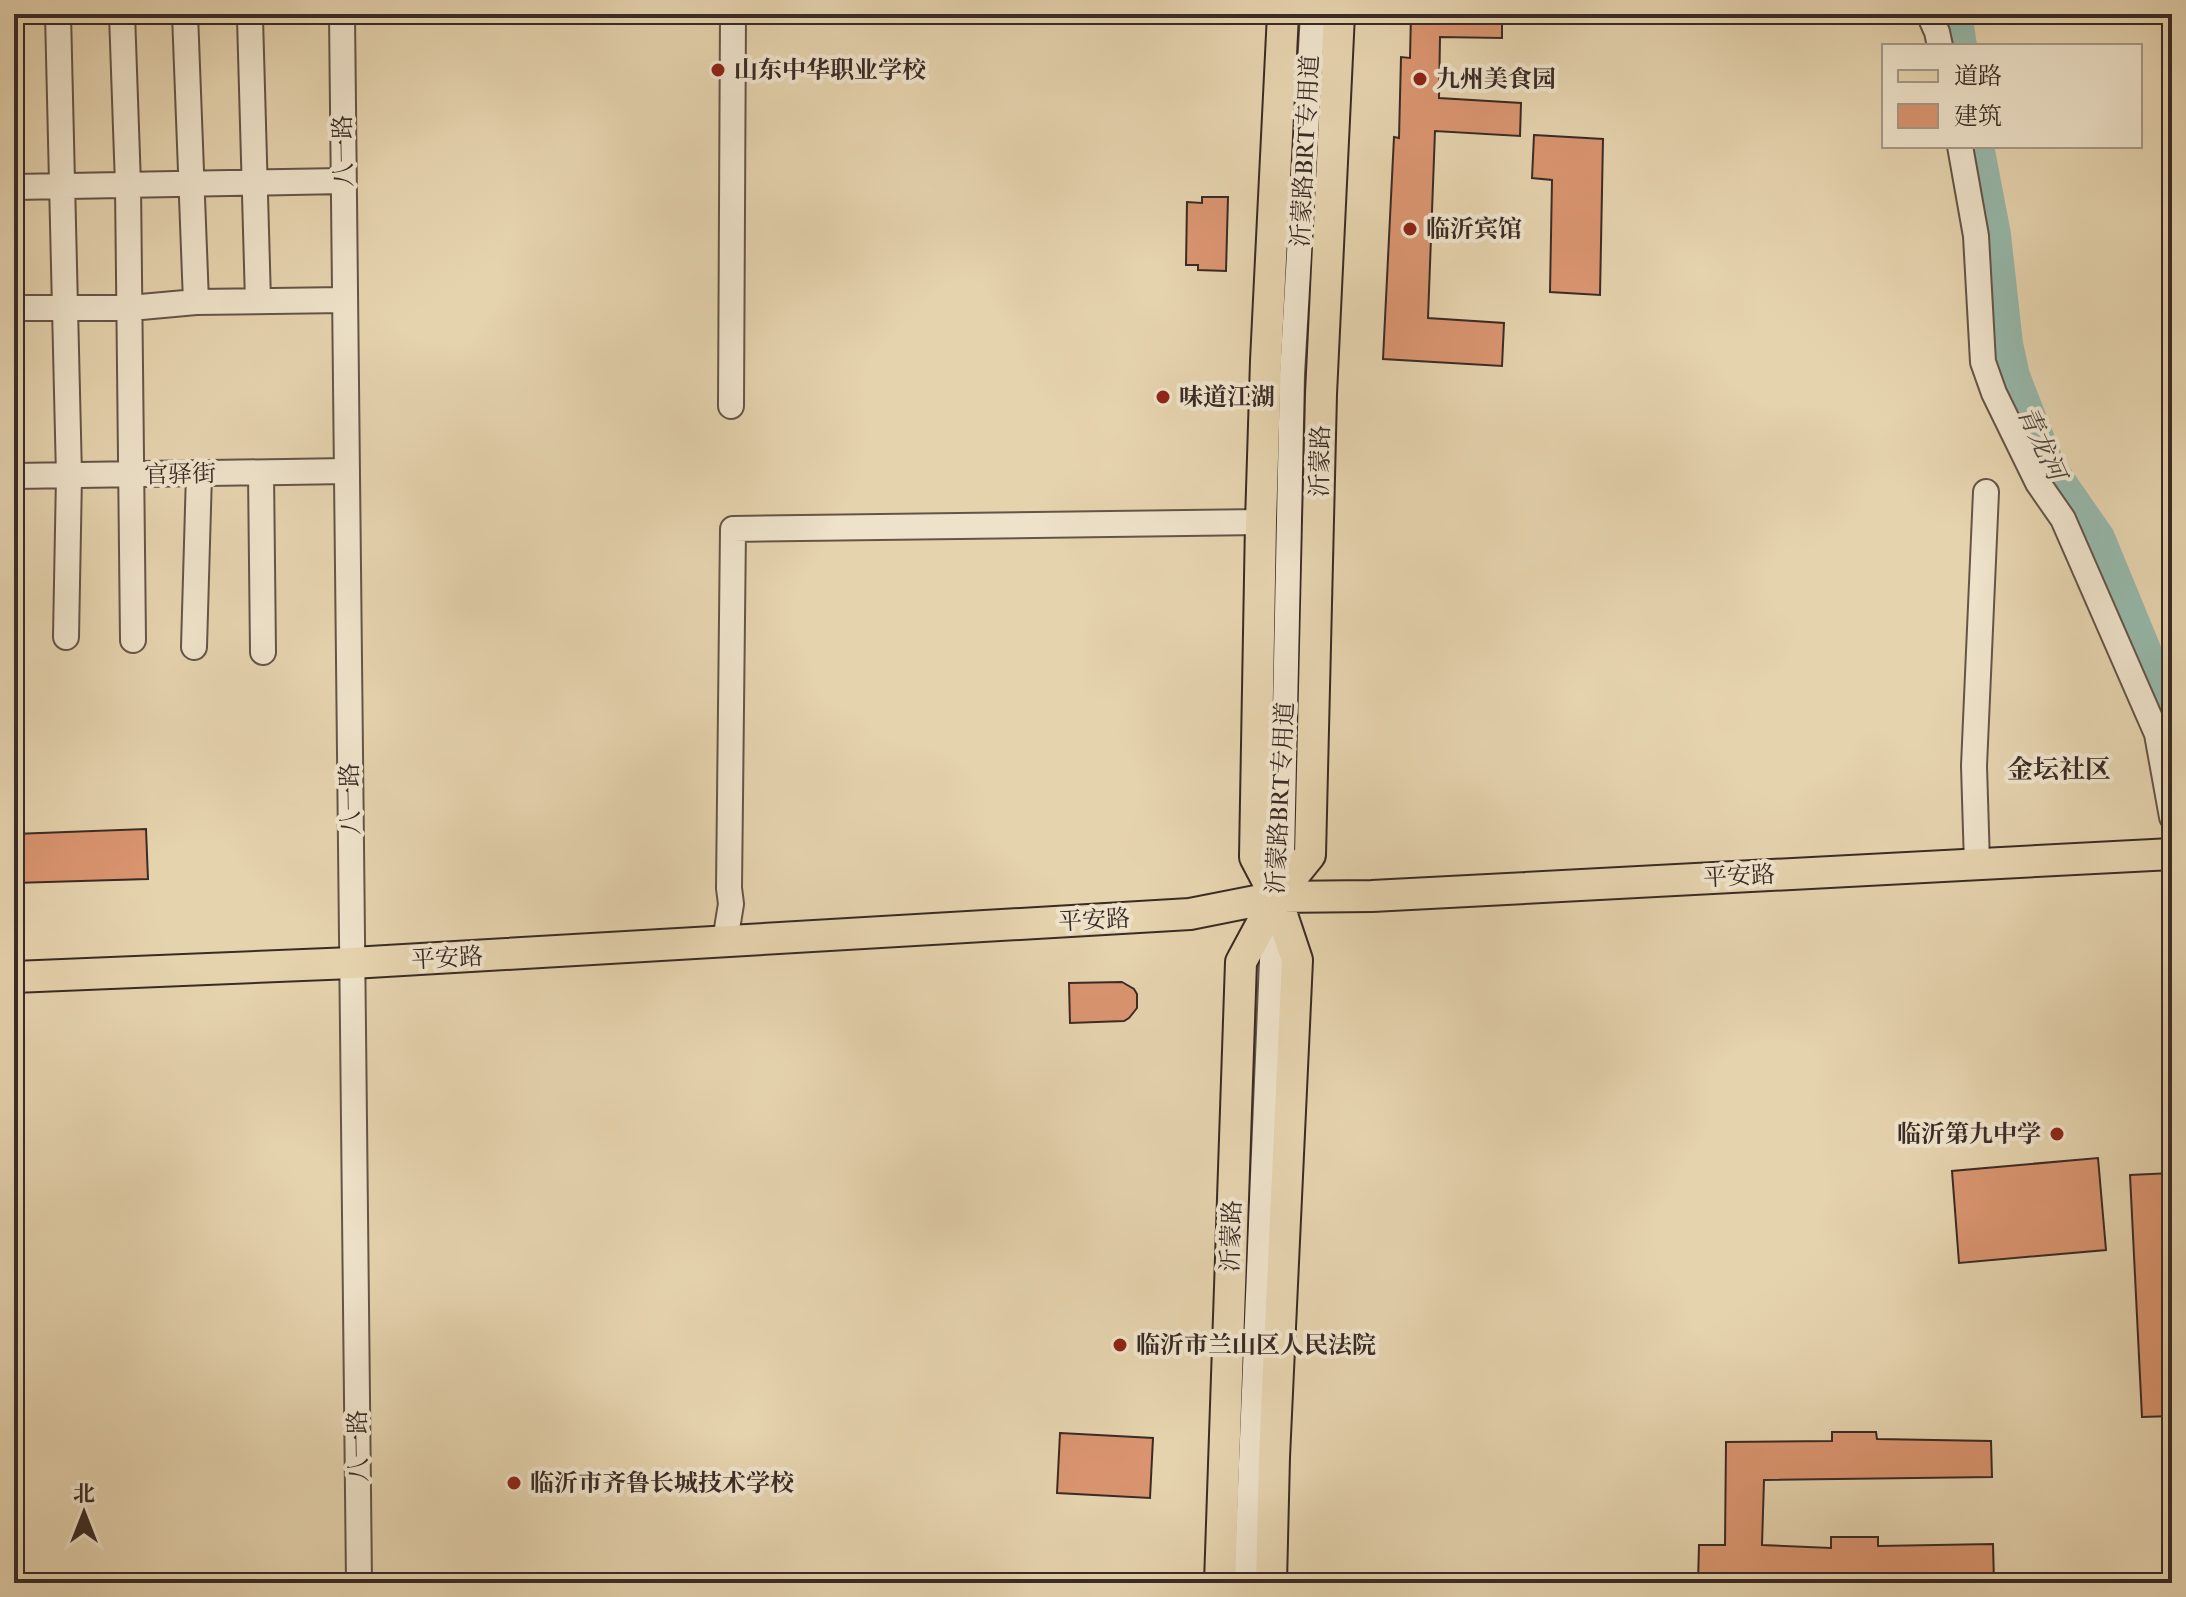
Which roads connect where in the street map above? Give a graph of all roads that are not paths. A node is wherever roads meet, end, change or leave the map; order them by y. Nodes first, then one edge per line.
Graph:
1 (58, 14) edge
2 (122, 14) edge
3 (185, 14) edge
4 (342, 14) edge
5 (733, 14) edge
6 (1283, 14) edge
7 (1313, 14) edge
8 (1339, 14) edge
9 (1929, 14) edge
10 (250, 18) dead end
11 (1940, 44) edge
12 (1960, 148) edge
13 (343, 181) junction
14 (255, 183) junction
15 (191, 184) junction
16 (128, 185) junction
17 (63, 186) junction
18 (14, 187) edge
19 (345, 300) junction
20 (258, 301) junction
21 (196, 302) junction
22 (14, 308) edge
23 (66, 308) junction
24 (130, 308) junction
25 (731, 406) dead end
26 (347, 471) junction
27 (261, 473) junction
28 (199, 474) junction
29 (132, 475) junction
30 (14, 476) edge
31 (69, 476) junction
32 (1986, 492) dead end
33 (1261, 522) junction
34 (66, 637) dead end
35 (133, 640) dead end
36 (194, 647) dead end
37 (263, 652) dead end
38 (2172, 817) edge
39 (2172, 854) edge
40 (1977, 864) junction
41 (1276, 897) junction
42 (725, 941) junction
43 (352, 963) junction
44 (14, 977) edge
45 (359, 1583) edge
46 (1220, 1583) edge
47 (1246, 1583) edge
48 (1271, 1583) edge

1 - 17 street
2 - 16 street
3 - 15 street
4 - 13 street, 八一路
5 - 25 street
6 - 33 main road
7 - 41 street, 沂蒙路BRT专用道
8 - 41 main road, 沂蒙路
9 - 11 street
10 - 14 street
12 - 38 street
13 - 14 street
13 - 19 street, 八一路
14 - 15 street
14 - 20 street
15 - 16 street
15 - 21 street
16 - 17 street
16 - 24 street
17 - 18 street
17 - 23 street
19 - 20 street
19 - 26 street, 八一路
20 - 21 street
21 - 24 street
22 - 23 street
23 - 24 street
23 - 31 street
24 - 29 street
26 - 27 street, 官驿街
26 - 43 street, 八一路
27 - 28 street, 官驿街
27 - 37 street
28 - 29 street, 官驿街
28 - 36 street
29 - 31 street, 官驿街
29 - 35 street
30 - 31 street, 官驿街
31 - 34 street
32 - 40 street
33 - 41 main road
33 - 42 street
39 - 40 main road, 平安路
40 - 41 main road, 平安路
41 - 42 main road, 平安路
41 - 46 main road, 沂蒙路
41 - 47 street, 沂蒙路BRT专用道
41 - 48 main road
42 - 43 main road, 平安路
43 - 44 main road, 平安路
43 - 45 street, 八一路

